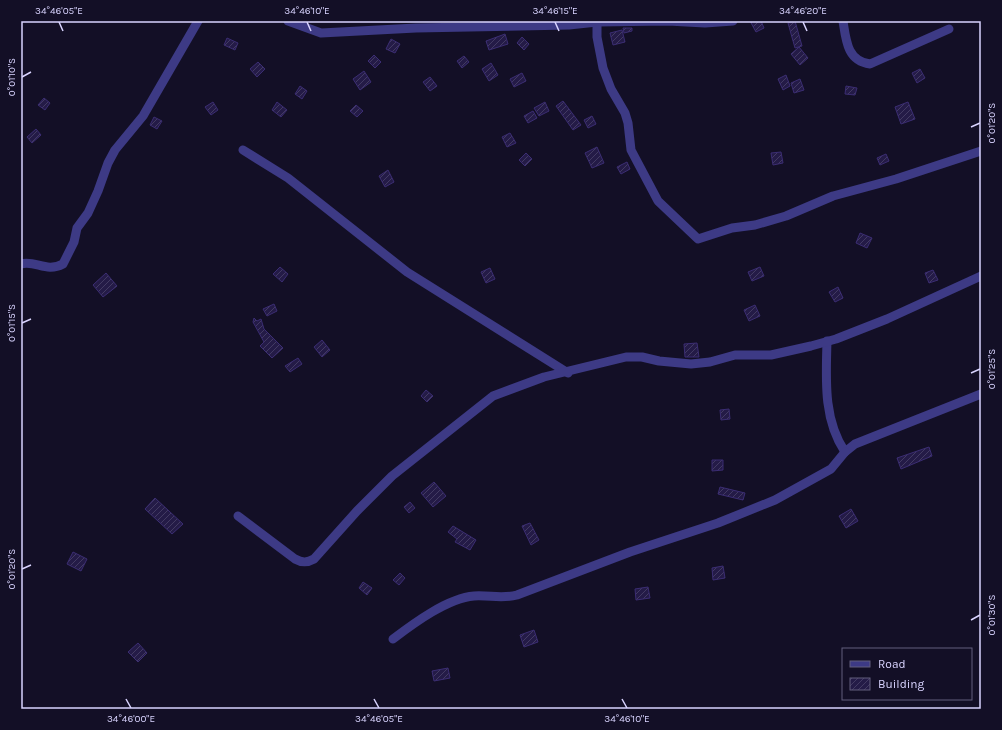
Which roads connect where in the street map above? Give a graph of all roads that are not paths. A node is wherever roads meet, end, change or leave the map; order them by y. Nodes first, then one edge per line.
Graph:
1 (198, 21) edge
2 (288, 21) edge
3 (728, 21) edge
4 (843, 21) edge
5 (598, 22) junction
6 (949, 29) dead end
7 (243, 150) dead end
8 (981, 151) edge
9 (21, 264) edge
10 (981, 276) edge
11 (827, 341) junction
12 (568, 373) junction
13 (981, 394) edge
14 (844, 452) junction
15 (238, 516) dead end
16 (394, 639) dead end

1 - 9 street
2 - 5 street
3 - 5 street
4 - 6 street
5 - 8 street
7 - 12 street
10 - 11 street
11 - 12 street
11 - 14 street
12 - 15 street
13 - 14 street
14 - 16 street

